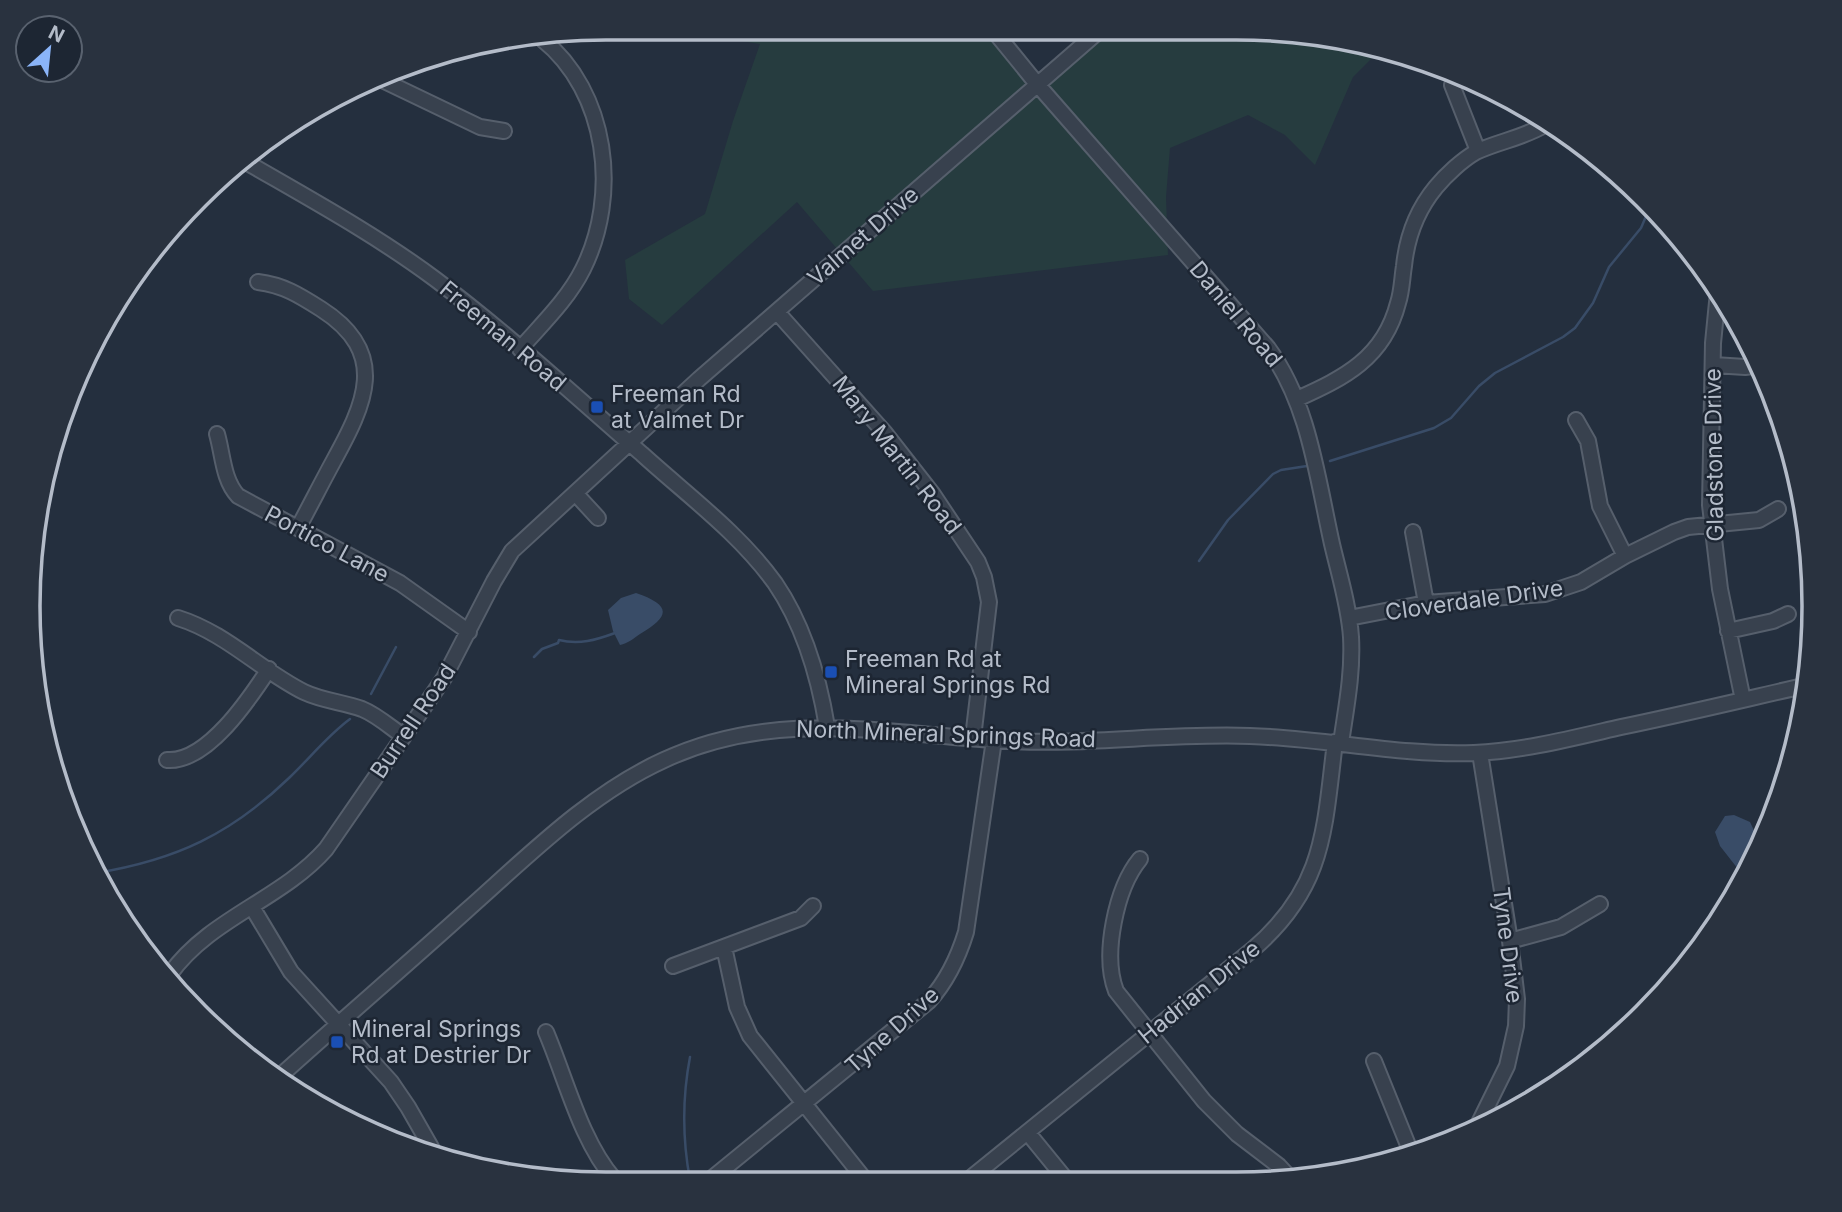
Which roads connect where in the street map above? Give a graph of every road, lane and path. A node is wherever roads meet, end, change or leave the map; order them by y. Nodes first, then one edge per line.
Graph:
1 (1001, 40) edge
2 (1089, 40) edge
3 (546, 43) edge
4 (389, 83) edge
5 (1037, 84) junction
6 (1452, 85) dead end
7 (1538, 128) edge
8 (504, 131) dead end
9 (1478, 151) junction
10 (252, 165) edge
11 (258, 282) dead end
12 (1716, 308) edge
13 (777, 312) junction
14 (520, 349) junction
15 (1714, 365) junction
16 (1748, 367) edge
17 (1297, 399) junction
18 (1576, 420) dead end
19 (217, 434) dead end
20 (629, 443) junction
21 (575, 493) junction
22 (1778, 509) dead end
23 (598, 518) dead end
24 (1712, 525) junction
25 (298, 528) junction
26 (1413, 533) dead end
27 (1625, 556) junction
28 (1426, 603) junction
29 (1788, 614) dead end
30 (178, 618) dead end
31 (1349, 618) junction
32 (1728, 631) junction
33 (469, 632) junction
34 (269, 669) junction
35 (1796, 688) edge
36 (1743, 700) junction
37 (827, 727) junction
38 (403, 736) junction
39 (973, 738) junction
40 (994, 740) junction
41 (1338, 743) junction
42 (1480, 753) junction
43 (167, 760) dead end
44 (1140, 859) dead end
45 (1600, 905) dead end
46 (813, 906) dead end
47 (252, 907) junction
48 (1510, 941) junction
49 (724, 947) junction
50 (673, 966) dead end
51 (174, 970) edge
52 (338, 1025) junction
53 (546, 1032) dead end
54 (1149, 1034) junction
55 (1374, 1061) dead end
56 (285, 1071) edge
57 (804, 1104) junction
58 (1483, 1114) edge
59 (1028, 1132) junction
60 (429, 1143) edge
61 (1408, 1145) edge
62 (1281, 1170) edge
63 (608, 1172) edge
64 (719, 1172) edge
65 (859, 1172) edge
66 (978, 1172) edge
67 (1060, 1172) edge

1 - 5 street, Daniel Road
2 - 5 street, Valmet Drive
3 - 14 street
4 - 8 street
5 - 13 street, Valmet Drive
5 - 17 street, Daniel Road
6 - 9 street
7 - 9 street
9 - 17 street
10 - 14 street, Freeman Road
11 - 25 street
12 - 15 street, Gladstone Drive
13 - 20 street, Valmet Drive
13 - 39 street, Mary Martin Road
14 - 20 street, Freeman Road
15 - 16 street
15 - 24 street, Gladstone Drive
17 - 31 street, Daniel Road
18 - 27 street
19 - 25 street, Portico Lane
20 - 21 street, Burrell Road
20 - 37 street, Freeman Road
21 - 23 street
21 - 33 street, Burrell Road
22 - 24 street, Cloverdale Drive
24 - 27 street, Cloverdale Drive
24 - 32 street, Gladstone Drive
25 - 33 street, Portico Lane
26 - 28 street
27 - 28 street, Cloverdale Drive
28 - 31 street, Cloverdale Drive
29 - 32 street
30 - 34 street
31 - 41 street, Daniel Road
32 - 36 street, Gladstone Drive
33 - 38 street, Burrell Road
34 - 38 street
34 - 43 street
35 - 36 street, North Mineral Springs Road
36 - 42 street, North Mineral Springs Road
37 - 39 street, North Mineral Springs Road
37 - 52 street, North Mineral Springs Road
38 - 47 street, Burrell Road
39 - 40 street, North Mineral Springs Road
40 - 41 street, North Mineral Springs Road
40 - 57 street, Tyne Drive
41 - 42 street, North Mineral Springs Road
41 - 54 street, Hadrian Drive
42 - 48 street, Tyne Drive
44 - 54 street
45 - 48 street
46 - 49 street
47 - 51 street, Burrell Road
47 - 52 street
48 - 58 street, Tyne Drive
49 - 50 street
49 - 57 street
52 - 56 street, North Mineral Springs Road
52 - 60 street
53 - 63 street
54 - 59 street, Hadrian Drive
54 - 62 street
55 - 61 street
57 - 64 street, Tyne Drive
57 - 65 street
59 - 66 street, Hadrian Drive
59 - 67 street

